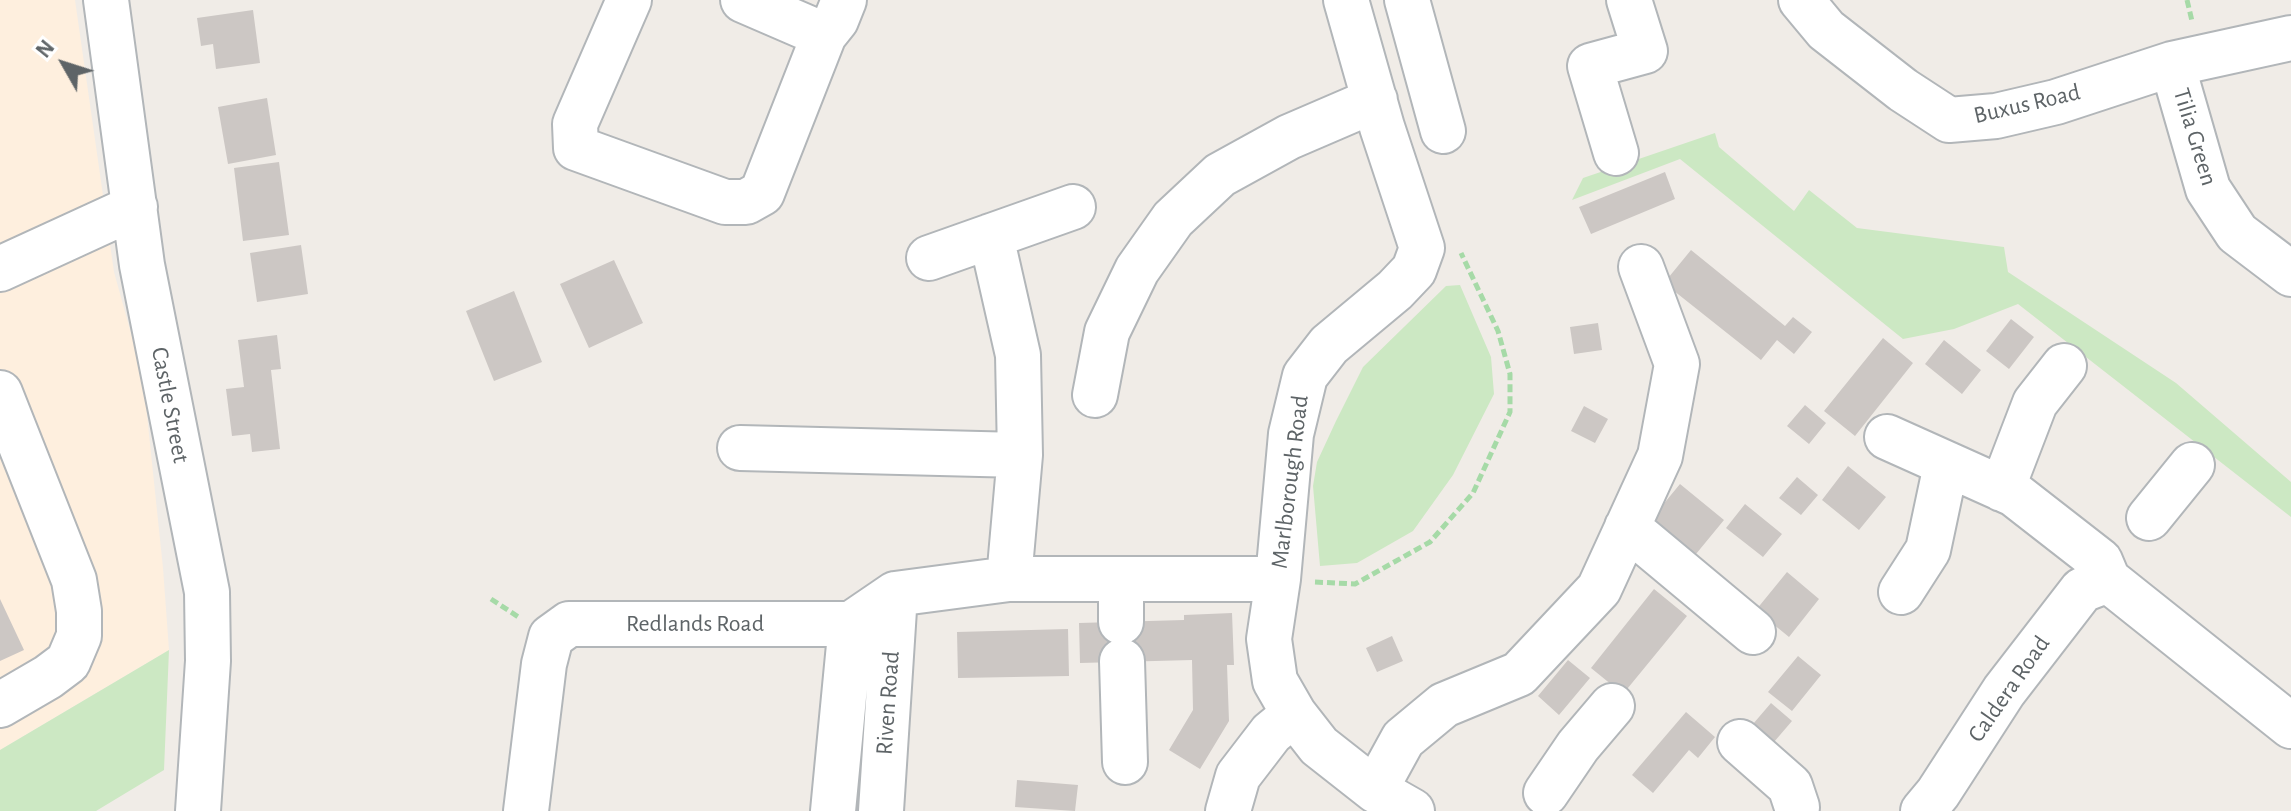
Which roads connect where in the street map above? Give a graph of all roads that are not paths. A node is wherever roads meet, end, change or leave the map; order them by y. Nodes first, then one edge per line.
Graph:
1 (106, 0) edge
2 (629, 0) edge
3 (743, 0) edge
4 (1346, 0) edge
5 (1407, 0) edge
6 (1629, 0) edge
7 (1801, 0) edge
8 (834, 17) edge
9 (2291, 38) edge
10 (2172, 64) junction
11 (1375, 100) junction
12 (1443, 131) dead end
13 (1616, 153) dead end
14 (135, 207) junction
15 (1073, 207) dead end
16 (991, 236) junction
17 (929, 258) dead end
18 (1641, 267) dead end
19 (0, 269) edge
20 (2291, 274) edge
21 (2064, 366) dead end
22 (0, 393) edge
23 (1095, 395) dead end
24 (1887, 437) dead end
25 (740, 448) dead end
26 (1020, 455) junction
27 (2192, 465) dead end
28 (1975, 478) junction
29 (1627, 527) junction
30 (2106, 576) junction
31 (1009, 579) junction
32 (1278, 579) junction
33 (1901, 592) dead end
34 (895, 594) junction
35 (1122, 621) junction
36 (851, 624) junction
37 (1753, 632) dead end
38 (0, 705) edge
39 (1612, 706) dead end
40 (1294, 714) junction
41 (2291, 726) edge
42 (1740, 742) dead end
43 (1125, 762) dead end
44 (1233, 793) edge
45 (1546, 793) dead end
46 (1394, 801) edge
47 (1797, 807) dead end
48 (198, 811) edge
49 (526, 811) edge
50 (833, 811) edge
51 (881, 811) edge
52 (1923, 811) edge

1 - 14 street, Castle Street
2 - 8 street
3 - 8 street
4 - 11 street
5 - 12 street
6 - 13 street
7 - 10 street, Buxus Road
9 - 10 street, Buxus Road
10 - 20 street, Tilia Green
11 - 23 street
11 - 32 street, Marlborough Road
14 - 19 street
14 - 48 street, Castle Street
15 - 16 street
16 - 17 street
16 - 26 street
18 - 29 street, Marlborough Road
21 - 28 street
22 - 38 street
24 - 28 street
25 - 26 street
26 - 31 street
27 - 30 street
28 - 30 street
28 - 33 street
29 - 37 street
29 - 46 street, Marlborough Road
30 - 41 street
30 - 52 street, Caldera Road
31 - 34 street
31 - 35 street
32 - 35 street
32 - 40 street, Marlborough Road
34 - 36 street
34 - 51 street, Riven Road
35 - 43 street
36 - 49 street, Redlands Road
36 - 50 street, Riven Road
39 - 45 street
40 - 44 street
40 - 46 street, Marlborough Road
42 - 47 street

